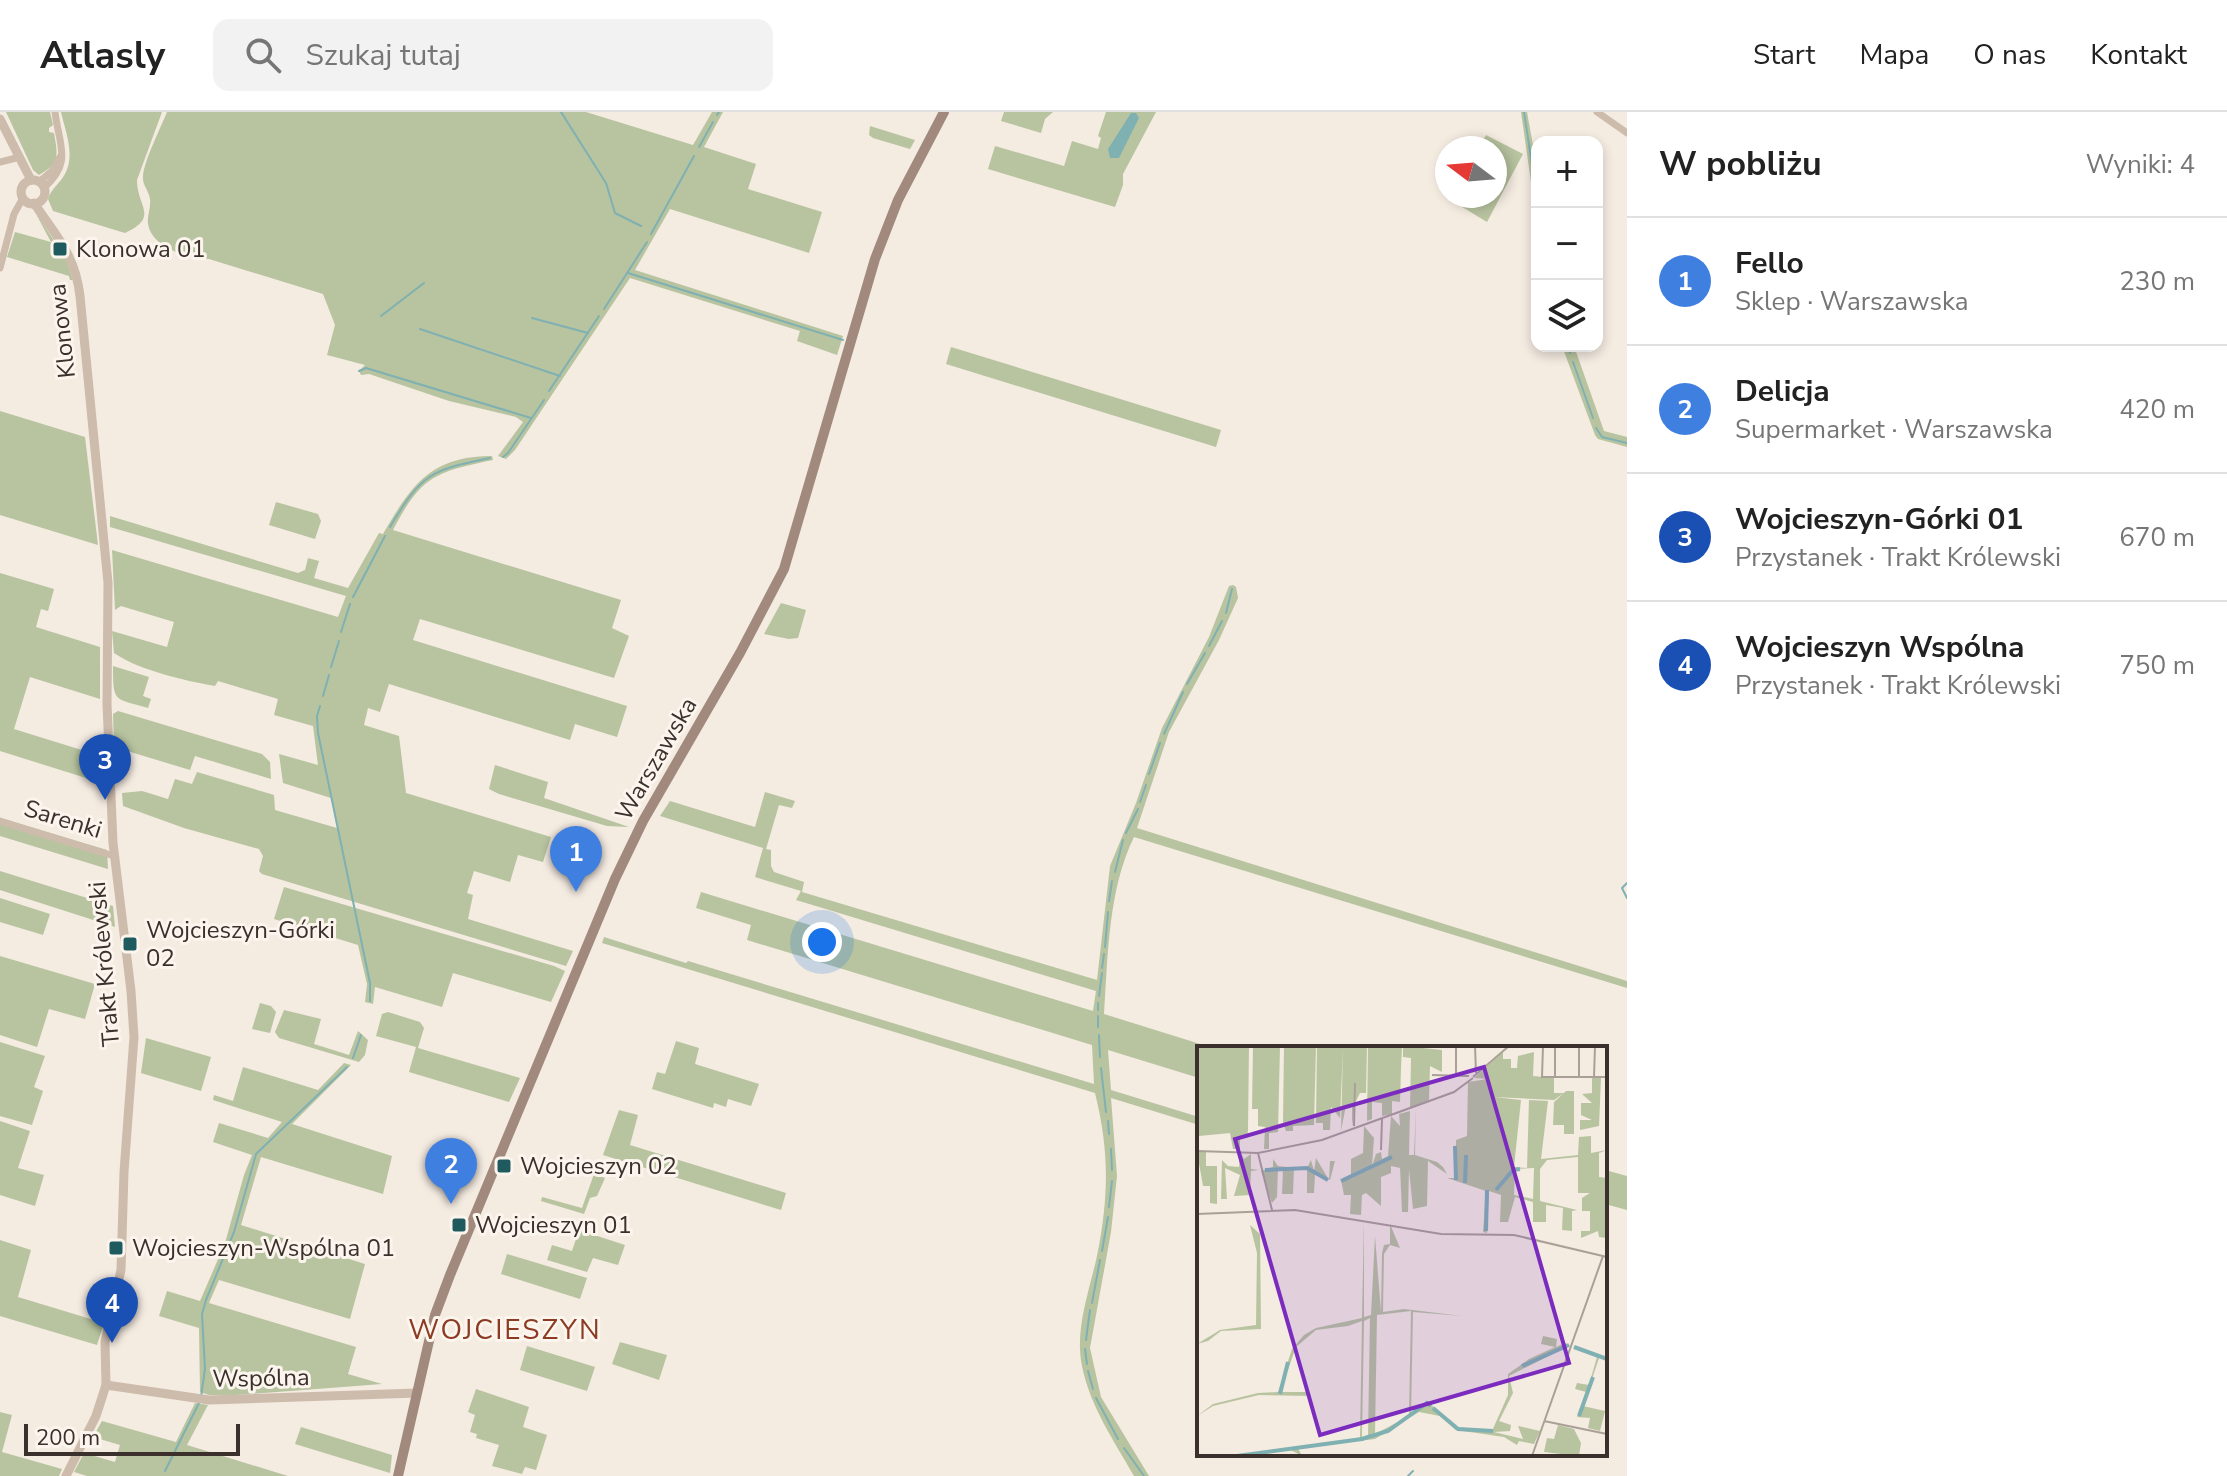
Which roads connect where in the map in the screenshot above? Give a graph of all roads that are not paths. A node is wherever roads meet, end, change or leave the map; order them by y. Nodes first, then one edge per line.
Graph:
1 (55, 112) edge
2 (944, 112) edge
3 (1597, 112) edge
4 (0, 119) edge
5 (1627, 133) edge
6 (15, 155) junction
7 (0, 162) edge
8 (35, 184) junction
9 (23, 198) junction
10 (38, 201) junction
11 (0, 266) edge
12 (92, 439) joint
13 (0, 821) edge
14 (114, 856) junction
15 (106, 1385) junction
16 (417, 1393) junction
17 (66, 1476) edge
18 (398, 1476) edge

1 - 8 street
2 - 16 main road, Warszawska
3 - 5 street
4 - 6 street
6 - 7 street
6 - 8 street
8 - 9 street
8 - 10 street
9 - 10 street
9 - 11 street
10 - 12 street, Klonowa
12 - 14 street, Trakt Królewski
13 - 14 street, Sarenki
14 - 15 street, Trakt Królewski
15 - 16 street, Wspólna
15 - 17 street, Trakt Królewski
16 - 18 main road, Warszawska

